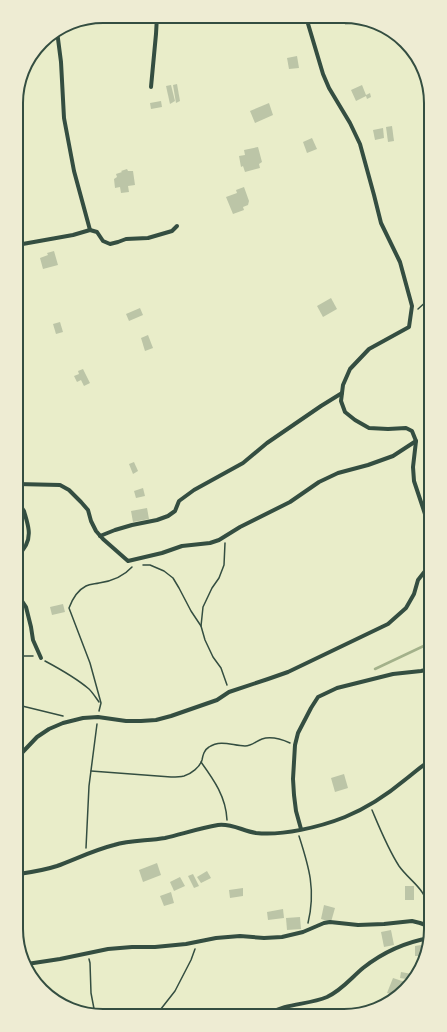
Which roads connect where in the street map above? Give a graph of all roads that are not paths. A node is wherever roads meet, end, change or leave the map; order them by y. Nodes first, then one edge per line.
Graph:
1 (157, 23) edge
2 (308, 23) edge
3 (58, 38) edge
4 (151, 87) dead end
5 (177, 226) dead end
6 (90, 230) junction
7 (23, 244) edge
8 (342, 393) junction
9 (416, 441) junction
10 (23, 484) edge
11 (23, 510) edge
12 (424, 511) edge
13 (100, 536) junction
14 (23, 550) edge
15 (424, 572) edge
16 (23, 602) edge
17 (41, 658) road end
18 (424, 670) edge
19 (23, 752) edge
20 (424, 765) edge
21 (299, 830) junction
22 (23, 873) edge
23 (424, 924) edge
24 (423, 940) edge
25 (31, 963) edge
26 (279, 1009) edge

1 - 4 street
2 - 8 street
3 - 6 street
5 - 6 street
6 - 7 street
8 - 9 street
8 - 13 street
9 - 12 street
9 - 13 street
10 - 13 street
11 - 14 street
15 - 19 street
16 - 17 street
18 - 21 street
20 - 21 street
21 - 22 street
23 - 25 street
24 - 26 street

